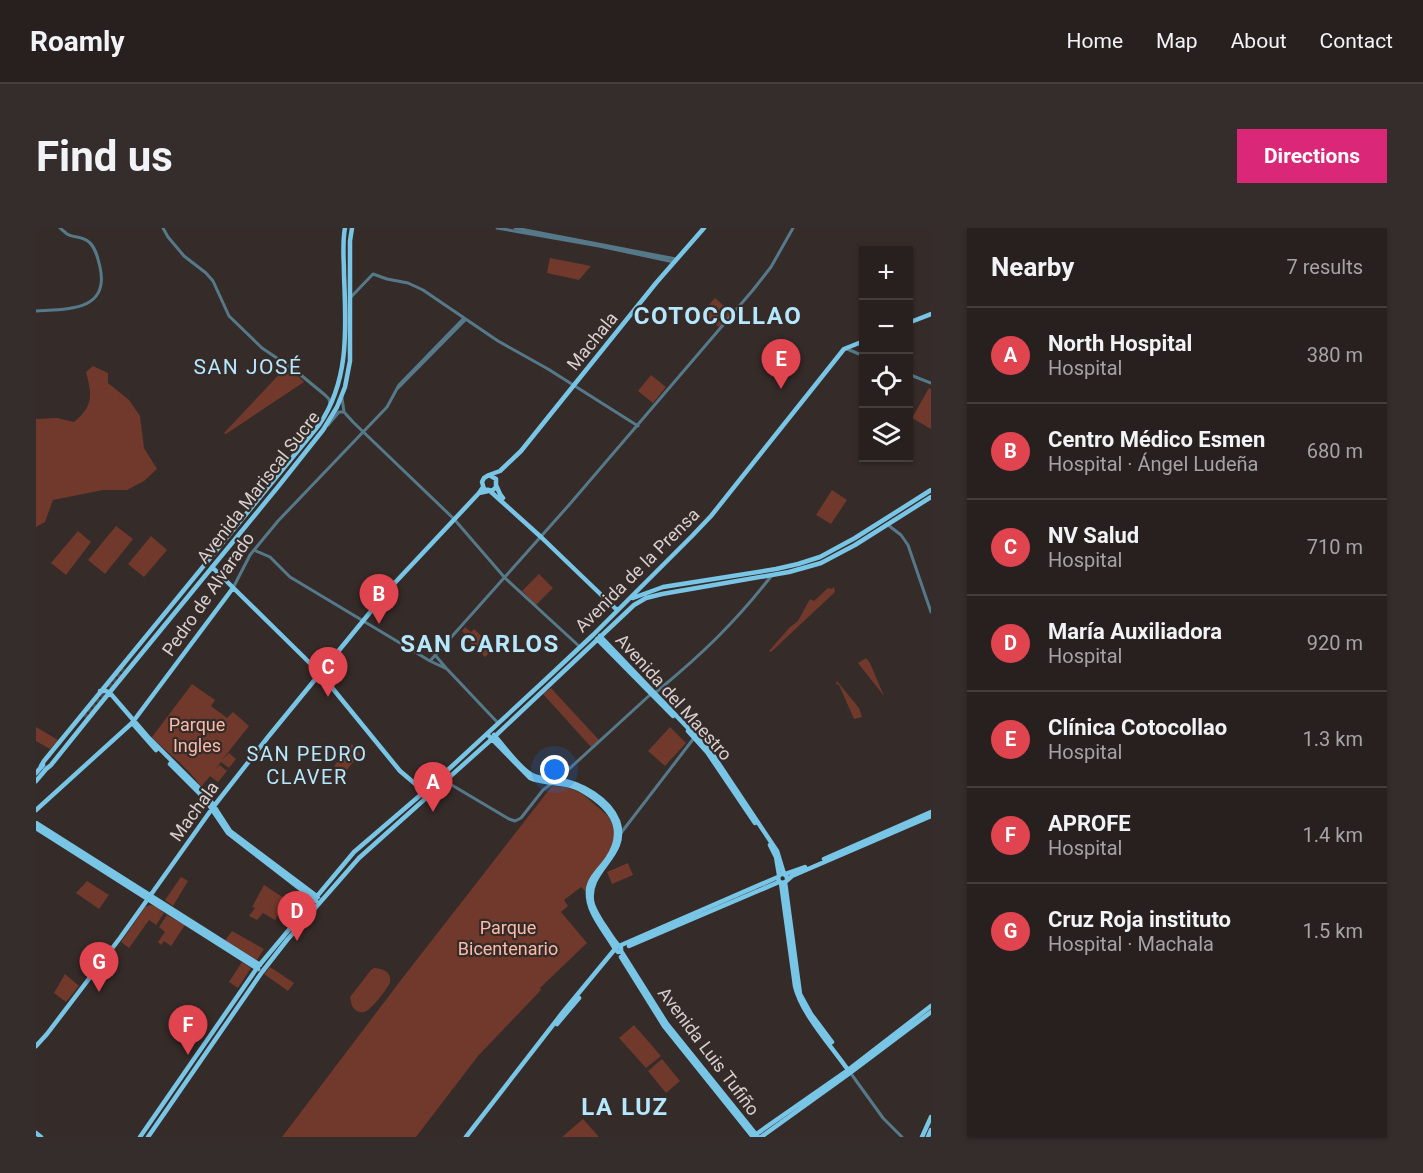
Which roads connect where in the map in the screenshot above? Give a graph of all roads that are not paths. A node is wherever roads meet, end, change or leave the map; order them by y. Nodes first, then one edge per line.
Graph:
1 (60, 228) edge
2 (162, 228) edge
3 (345, 228) edge
4 (352, 228) edge
5 (497, 228) edge
6 (515, 228) edge
7 (704, 228) edge
8 (793, 228) edge
9 (675, 261) junction
10 (347, 277) junction
11 (347, 288) junction
12 (350, 298) junction
13 (36, 311) edge
14 (339, 312) dead end
15 (931, 314) edge
16 (345, 315) junction
17 (465, 318) junction
18 (913, 321) edge
19 (859, 343) edge
20 (845, 349) junction
21 (859, 354) edge
22 (913, 376) edge
23 (931, 383) edge
24 (573, 386) junction
25 (325, 395) junction
26 (338, 395) junction
27 (330, 407) junction
28 (344, 412) junction
29 (638, 426) junction
30 (323, 430) junction
31 (363, 431) junction
32 (500, 471) junction
33 (489, 475) junction
34 (496, 484) junction
35 (483, 487) junction
36 (931, 490) edge
37 (489, 491) junction
38 (479, 493) junction
39 (931, 497) edge
40 (454, 519) junction
41 (883, 521) junction
42 (240, 522) junction
43 (888, 525) junction
44 (245, 526) junction
45 (541, 537) junction
46 (254, 550) junction
47 (212, 567) junction
48 (772, 575) junction
49 (505, 578) junction
50 (233, 588) junction
51 (640, 592) junction
52 (622, 607) junction
53 (170, 608) junction
54 (176, 612) junction
55 (931, 612) edge
56 (619, 619) junction
57 (363, 621) junction
58 (597, 636) junction
59 (580, 647) junction
60 (435, 656) junction
61 (430, 661) junction
62 (447, 669) junction
63 (320, 673) junction
64 (112, 677) junction
65 (116, 684) junction
66 (100, 691) junction
67 (109, 694) junction
68 (653, 694) junction
69 (93, 701) junction
70 (96, 709) junction
71 (85, 718) tunnel mouth
72 (133, 722) junction
73 (498, 723) junction
74 (488, 733) junction
75 (493, 737) junction
76 (695, 737) junction
77 (43, 768) junction
78 (36, 773) edge
79 (558, 780) junction
80 (445, 781) junction
81 (36, 782) edge
82 (552, 783) junction
83 (572, 784) junction
84 (427, 794) junction
85 (213, 807) junction
86 (36, 810) edge
87 (931, 814) edge
88 (36, 823) edge
89 (36, 828) edge
90 (620, 835) junction
91 (607, 862) junction
92 (782, 878) junction
93 (157, 886) junction
94 (143, 891) junction
95 (149, 898) junction
96 (318, 900) junction
97 (157, 903) junction
98 (144, 905) junction
99 (600, 921) junction
100 (618, 950) junction
101 (258, 966) junction
102 (264, 970) junction
103 (931, 1010) edge
104 (36, 1046) edge
105 (850, 1071) junction
106 (930, 1119) edge
107 (931, 1130) edge
108 (36, 1136) edge
109 (41, 1137) edge
110 (140, 1137) edge
111 (148, 1137) edge
112 (467, 1137) edge
113 (756, 1137) edge
114 (766, 1137) edge
115 (902, 1137) edge
116 (922, 1137) edge
117 (928, 1137) edge

1 - 13 street
2 - 25 street
3 - 10 main road, Avenida Mariscal Sucre
4 - 10 main road, Avenida Mariscal Sucre
5 - 9 street
6 - 9 street
7 - 9 main road, Machala
8 - 29 street
9 - 24 main road, Machala
10 - 11 main road, Avenida Mariscal Sucre
11 - 12 main road, Avenida Mariscal Sucre
11 - 16 main road, Avenida Mariscal Sucre
12 - 17 street
12 - 26 main road, Avenida Mariscal Sucre
14 - 16 main road
15 - 18 main road
16 - 26 main road, Avenida Mariscal Sucre
17 - 24 street
17 - 31 street, Pedro de Alvarado
19 - 20 main road
20 - 21 street
20 - 51 main road, Avenida de la Prensa
22 - 23 street
24 - 29 street
24 - 32 main road, Machala
25 - 26 street
25 - 27 street
26 - 27 main road, Avenida Mariscal Sucre
26 - 28 street
26 - 30 main road, Avenida Mariscal Sucre
27 - 42 main road, Avenida Mariscal Sucre
28 - 30 street
28 - 31 street
29 - 45 street
30 - 44 main road, Avenida Mariscal Sucre
31 - 40 street
31 - 46 street, Pedro de Alvarado
32 - 33 main road, Machala
32 - 34 main road
33 - 34 main road
33 - 35 main road
34 - 37 main road
34 - 45 main road
35 - 37 main road
35 - 38 main road, Machala
36 - 41 main road
37 - 38 main road, Machala
37 - 45 main road
38 - 40 main road, Machala
39 - 43 main road, Avenida de la Prensa
40 - 49 street
40 - 57 main road, Machala
41 - 43 street
41 - 51 main road
42 - 44 main road
42 - 53 main road, Avenida Mariscal Sucre
43 - 48 main road, Avenida de la Prensa
43 - 55 street
44 - 47 main road, Avenida Mariscal Sucre
45 - 49 street
45 - 52 main road
46 - 50 street, Pedro de Alvarado
46 - 57 street
47 - 50 main road
47 - 54 main road, Avenida Mariscal Sucre
48 - 56 main road, Avenida de la Prensa
48 - 68 street
49 - 59 street
49 - 60 street
50 - 63 main road
50 - 72 main road, Pedro de Alvarado
51 - 52 main road, Avenida de la Prensa
52 - 56 main road
52 - 58 main road, Avenida de la Prensa
53 - 54 main road, Avenida Mariscal Sucre
53 - 64 main road, Avenida Mariscal Sucre
54 - 65 main road, Avenida Mariscal Sucre
56 - 58 main road, Avenida de la Prensa
57 - 61 street
57 - 63 main road, Machala
58 - 59 main road, Avenida de la Prensa
58 - 68 main road, Avenida del Maestro
58 - 75 main road, Avenida de la Prensa
59 - 73 main road, Avenida de la Prensa
60 - 61 street
60 - 62 street
61 - 62 street
62 - 73 street
63 - 84 main road
63 - 85 main road, Machala
64 - 65 main road
64 - 66 main road, Avenida Mariscal Sucre
65 - 67 main road, Avenida Mariscal Sucre
66 - 67 main road
66 - 69 main road, Avenida Mariscal Sucre
67 - 70 main road, Avenida Mariscal Sucre
67 - 72 main road
68 - 76 main road, Avenida del Maestro
68 - 79 street
69 - 70 main road
69 - 77 main road, Avenida Mariscal Sucre
70 - 77 main road, Avenida Mariscal Sucre
71 - 77 main road, Avenida Mariscal Sucre
72 - 85 main road
72 - 86 main road, Pedro de Alvarado
73 - 74 main road, Avenida de la Prensa
74 - 75 main road, Avenida Luis Tufiño
74 - 84 main road, Avenida de la Prensa
75 - 79 main road, Avenida Luis Tufiño
75 - 80 main road, Avenida de la Prensa
75 - 82 main road, Avenida Luis Tufiño
76 - 90 street
76 - 92 main road, Avenida del Maestro
77 - 78 main road, Avenida Mariscal Sucre
77 - 81 main road, Avenida Mariscal Sucre
79 - 82 street
79 - 83 main road, Avenida Luis Tufiño
80 - 82 street
80 - 84 main road, Avenida de la Prensa
82 - 83 main road, Avenida Luis Tufiño
83 - 90 main road, Avenida Luis Tufiño
83 - 91 main road, Avenida Luis Tufiño
84 - 96 main road, Avenida de la Prensa
85 - 93 main road, Machala
85 - 96 main road
87 - 92 main road
88 - 94 main road
89 - 95 main road
90 - 91 main road, Avenida Luis Tufiño
91 - 99 main road, Avenida Luis Tufiño
92 - 100 main road
92 - 105 main road, Avenida del Maestro
93 - 94 main road
93 - 95 main road, Machala
93 - 97 main road
94 - 95 main road
95 - 97 main road
95 - 98 main road, Machala
96 - 101 main road, Avenida de la Prensa
96 - 102 main road, Avenida de la Prensa
97 - 98 main road
97 - 101 main road
98 - 104 main road, Machala
99 - 100 main road, Avenida Luis Tufiño
99 - 100 main road, Avenida Luis Tufiño
100 - 112 main road
100 - 113 main road, Avenida Luis Tufiño
101 - 102 main road
101 - 110 main road, Avenida de la Prensa
102 - 111 main road, Avenida de la Prensa
103 - 105 main road
105 - 113 main road
105 - 114 main road
105 - 115 street
106 - 116 main road
107 - 117 main road
108 - 109 main road

